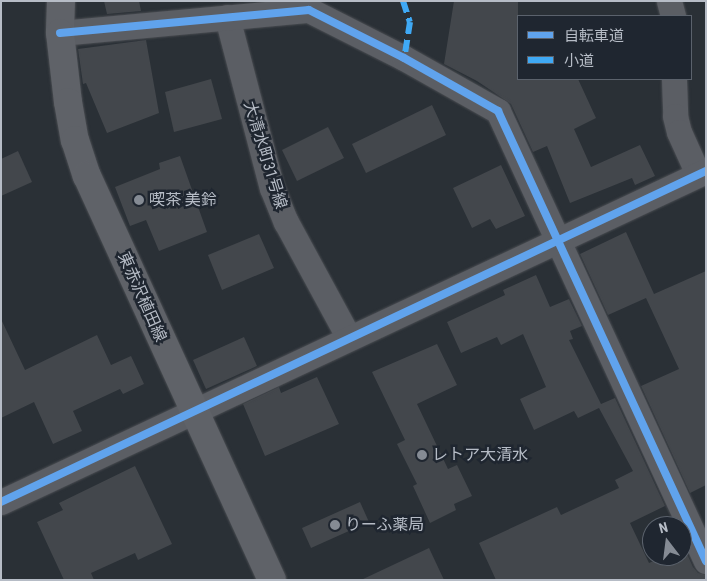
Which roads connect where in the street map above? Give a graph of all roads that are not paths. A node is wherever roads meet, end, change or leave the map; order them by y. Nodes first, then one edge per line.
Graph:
1 (61, 1) edge
2 (669, 1) edge
3 (309, 6) edge
4 (673, 15) edge
5 (226, 17) junction
6 (60, 33) junction
7 (674, 80) edge
8 (702, 172) edge
9 (557, 241) junction
10 (349, 338) junction
11 (194, 412) junction
12 (1, 502) edge
13 (706, 561) edge
14 (272, 580) edge

1 - 6 main road, 東赤沢植田線
2 - 4 street
3 - 5 street
3 - 9 street
5 - 6 street
5 - 10 street, 大清水町31号線
6 - 11 main road, 東赤沢植田線
7 - 8 street
8 - 9 street
9 - 10 street
9 - 13 street
10 - 11 street
11 - 12 street
11 - 14 main road, 東赤沢植田線

